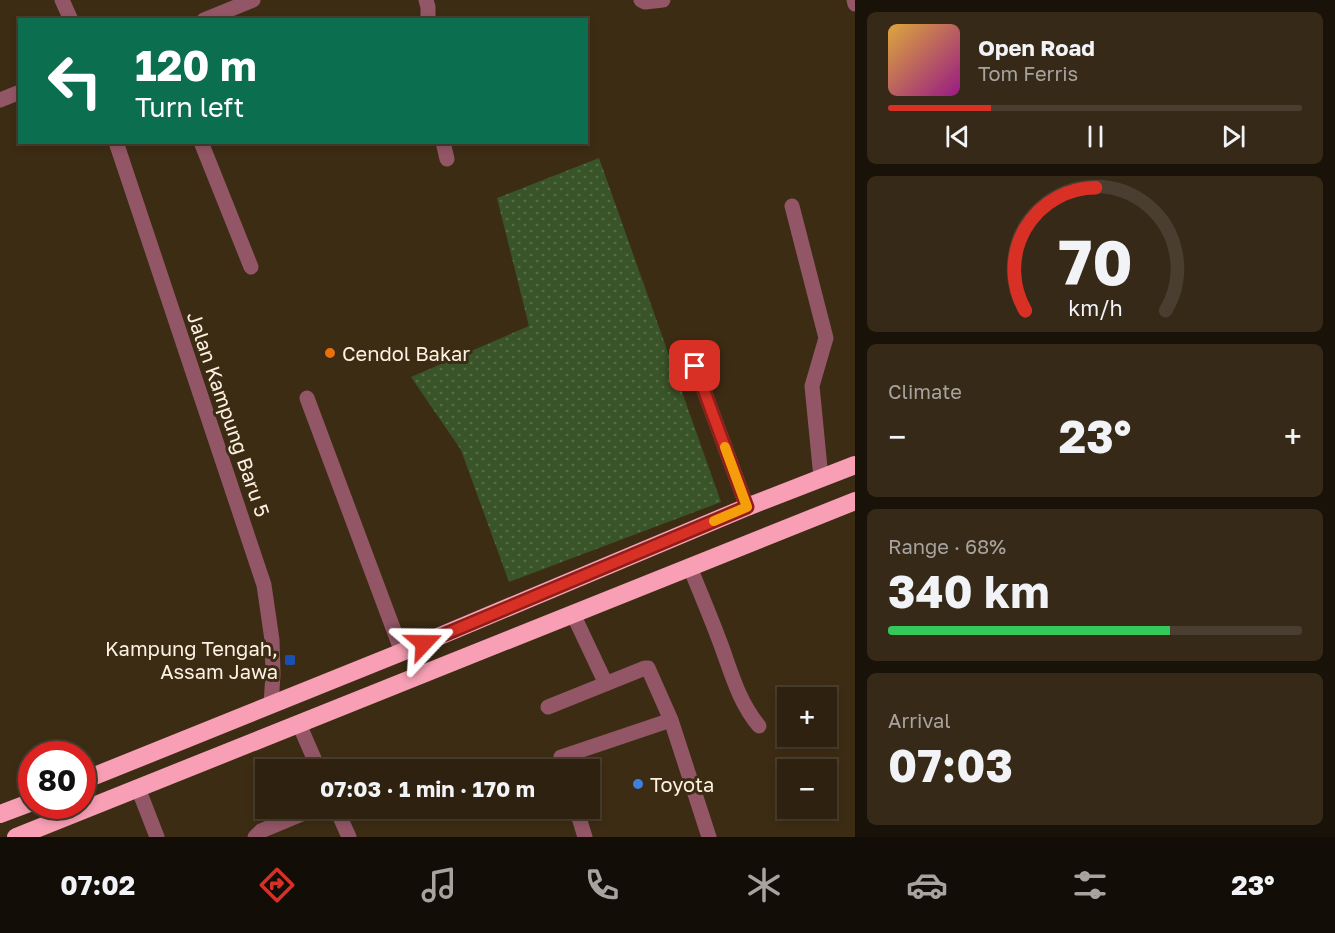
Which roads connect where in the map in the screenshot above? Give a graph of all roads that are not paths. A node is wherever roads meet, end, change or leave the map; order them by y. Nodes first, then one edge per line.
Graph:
1 (62, 0) edge
2 (253, 0) edge
3 (426, 0) edge
4 (641, 0) edge
5 (663, 0) edge
6 (854, 0) edge
7 (855, 4) edge
8 (70, 18) edge
9 (209, 18) edge
10 (428, 18) edge
11 (18, 93) edge
12 (0, 100) edge
13 (117, 144) edge
14 (202, 144) edge
15 (443, 144) edge
16 (447, 159) dead end
17 (792, 206) dead end
18 (251, 267) dead end
19 (695, 366) dead end
20 (307, 398) dead end
21 (855, 465) edge
22 (821, 478) junction
23 (855, 501) edge
24 (747, 507) junction
25 (690, 567) junction
26 (573, 614) junction
27 (402, 652) junction
28 (606, 684) junction
29 (271, 705) junction
30 (548, 707) dead end
31 (671, 720) junction
32 (299, 724) junction
33 (759, 726) dead end
34 (314, 759) edge
35 (561, 759) edge
36 (96, 775) edge
37 (138, 788) junction
38 (18, 807) edge
39 (0, 814) edge
40 (290, 819) edge
41 (341, 819) edge
42 (579, 819) edge
43 (16, 837) edge
44 (157, 837) edge
45 (255, 837) edge
46 (348, 837) edge
47 (585, 837) edge
48 (709, 837) edge

1 - 8 street
2 - 9 street
3 - 10 street
4 - 5 street
6 - 7 street
11 - 12 street
13 - 29 street, Jalan Kampung Baru 5
14 - 18 street
15 - 16 street
17 - 22 street
19 - 24 street
20 - 27 street
21 - 22 highway
22 - 24 highway
23 - 25 highway
24 - 27 highway
25 - 26 highway
25 - 33 street
26 - 28 street
26 - 32 highway
27 - 29 highway
28 - 30 street
28 - 31 street
29 - 36 highway
31 - 35 street
31 - 48 street
32 - 34 street
32 - 37 highway
37 - 43 highway
37 - 44 street
38 - 39 highway
40 - 45 street
41 - 46 street
42 - 47 street

